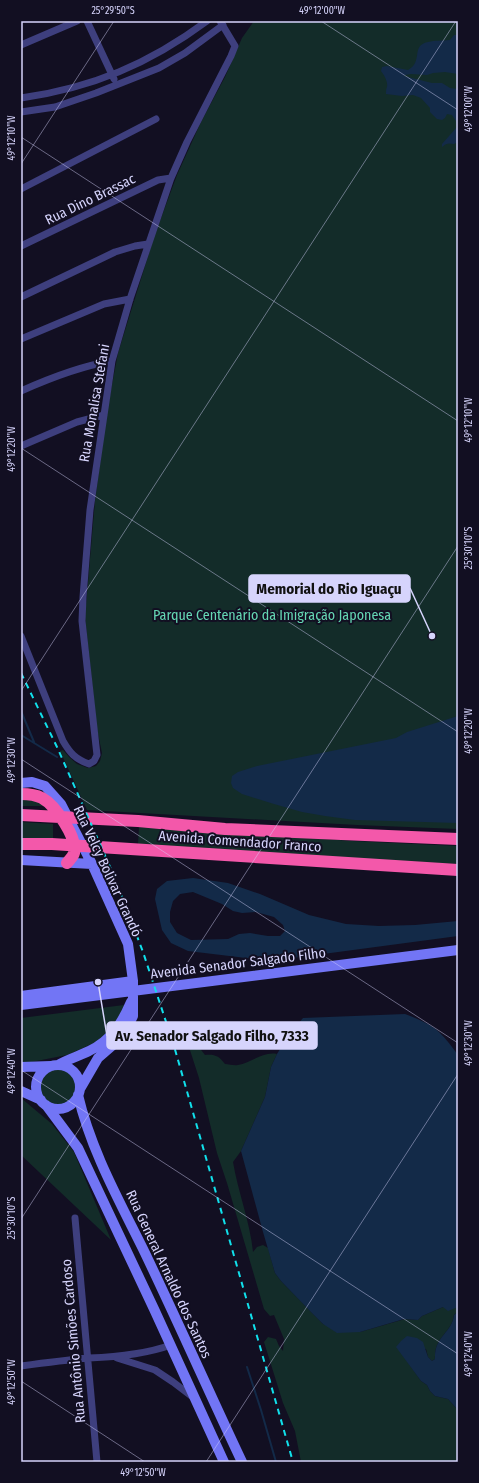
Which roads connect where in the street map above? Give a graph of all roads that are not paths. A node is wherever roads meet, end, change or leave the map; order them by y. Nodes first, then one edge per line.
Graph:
1 (76, 21) edge
2 (87, 21) edge
3 (207, 21) edge
4 (221, 23) edge
5 (21, 45) edge
6 (113, 74) junction
7 (117, 85) junction
8 (21, 98) edge
9 (22, 112) edge
10 (156, 119) dead end
11 (21, 120) edge
12 (171, 178) junction
13 (21, 189) edge
14 (148, 244) junction
15 (21, 246) edge
16 (21, 297) edge
17 (130, 299) junction
18 (21, 339) edge
19 (112, 361) junction
20 (21, 391) edge
21 (104, 415) junction
22 (21, 446) edge
23 (21, 636) edge
24 (21, 783) edge
25 (21, 794) edge
26 (21, 815) edge
27 (458, 838) edge
28 (21, 844) edge
29 (86, 854) junction
30 (21, 860) edge
31 (72, 863) junction
32 (92, 864) junction
33 (458, 870) edge
34 (458, 950) edge
35 (133, 981) junction
36 (21, 996) edge
37 (133, 998) junction
38 (21, 1005) edge
39 (54, 1066) junction
40 (21, 1067) edge
41 (21, 1091) edge
42 (79, 1092) junction
43 (43, 1102) junction
44 (75, 1218) dead end
45 (160, 1284) junction
46 (146, 1292) junction
47 (171, 1345) junction
48 (115, 1357) junction
49 (88, 1358) junction
50 (21, 1366) edge
51 (194, 1398) junction
52 (234, 1445) junction
53 (219, 1452) junction
54 (97, 1462) edge
55 (224, 1462) edge
56 (242, 1462) edge

1 - 5 street
2 - 6 street
3 - 6 street
4 - 7 street
4 - 12 street, Rua Monalisa Stefani
6 - 7 street
6 - 8 street
7 - 9 street
9 - 11 street
10 - 13 street
12 - 14 street, Rua Monalisa Stefani
12 - 15 street, Rua Dino Brassac
14 - 16 street
14 - 17 street, Rua Monalisa Stefani
17 - 18 street
17 - 19 street, Rua Monalisa Stefani
19 - 20 street
19 - 21 street, Rua Monalisa Stefani
21 - 22 street
21 - 23 street, Rua Monalisa Stefani
24 - 29 street, Rua Velcy Bolivar Grandó
25 - 31 highway
26 - 27 highway, Avenida Comendador Franco
28 - 33 highway, Avenida Comendador Franco
29 - 31 street
29 - 32 street, Rua Velcy Bolivar Grandó
30 - 31 street
31 - 32 street
32 - 35 street, Rua Velcy Bolivar Grandó
34 - 38 street, Avenida Senador Salgado Filho
35 - 36 street
35 - 37 street, Rua Velcy Bolivar Grandó
37 - 39 street, Rua Velcy Bolivar Grandó
37 - 42 street, Rua Velcy Bolivar Grandó
39 - 40 street
39 - 42 street
39 - 43 street
41 - 43 street
42 - 43 street
42 - 45 street, Rua General Arnaldo dos Santos
43 - 46 street, Rua General Arnaldo dos Santos
44 - 49 street, Rua Antônio Simões Cardoso
45 - 46 street
45 - 52 street, Rua General Arnaldo dos Santos
46 - 47 street, Rua General Arnaldo dos Santos
47 - 48 street
47 - 51 street, Rua General Arnaldo dos Santos
48 - 49 street
48 - 51 street
49 - 50 street
49 - 54 street, Rua Antônio Simões Cardoso
51 - 53 street, Rua General Arnaldo dos Santos
52 - 53 street
52 - 56 street, Rua General Arnaldo dos Santos
53 - 55 street, Rua General Arnaldo dos Santos

